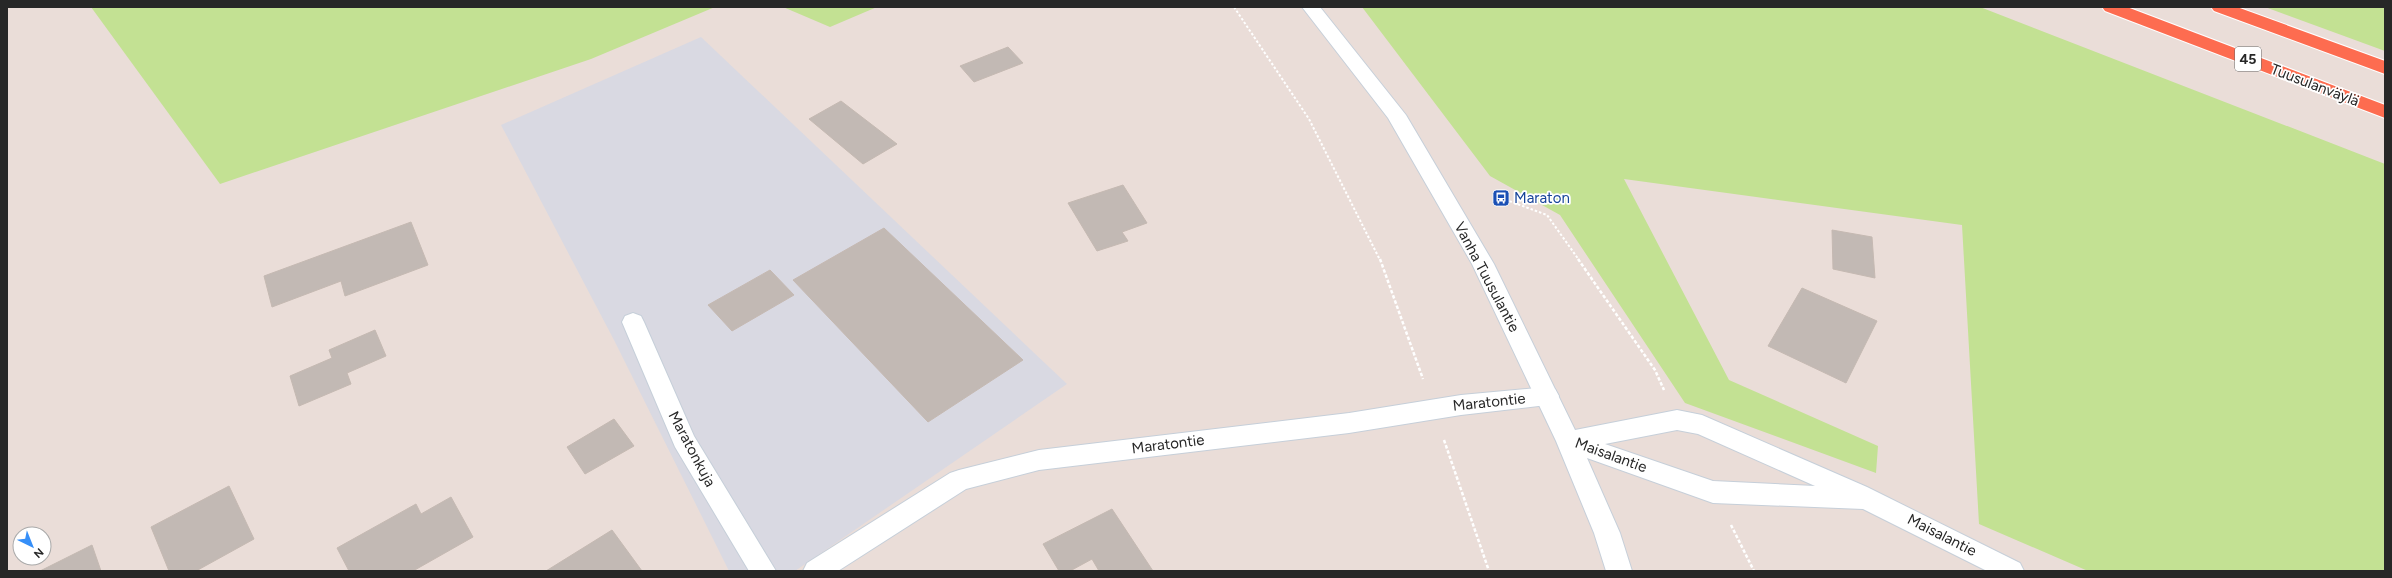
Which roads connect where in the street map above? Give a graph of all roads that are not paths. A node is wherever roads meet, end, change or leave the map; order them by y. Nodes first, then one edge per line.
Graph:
1 (1311, 7) edge
2 (2111, 7) edge
3 (2220, 7) edge
4 (2385, 68) edge
5 (2385, 112) edge
6 (632, 322) dead end
7 (1547, 396) junction
8 (1568, 441) junction
9 (1873, 500) junction
10 (763, 571) edge
11 (816, 571) edge
12 (1619, 571) edge
13 (2011, 571) edge

1 - 7 main road, Vanha Tuusulantie
2 - 5 highway, Tuusulanväylä / 45
3 - 4 highway
6 - 10 main road, Maratonkuja
7 - 8 main road, Vanha Tuusulantie
7 - 11 main road, Maratontie
8 - 9 main road, Maisalantie
8 - 9 main road, Maisalantie
8 - 12 main road, Vanha Tuusulantie
9 - 13 main road, Maisalantie

